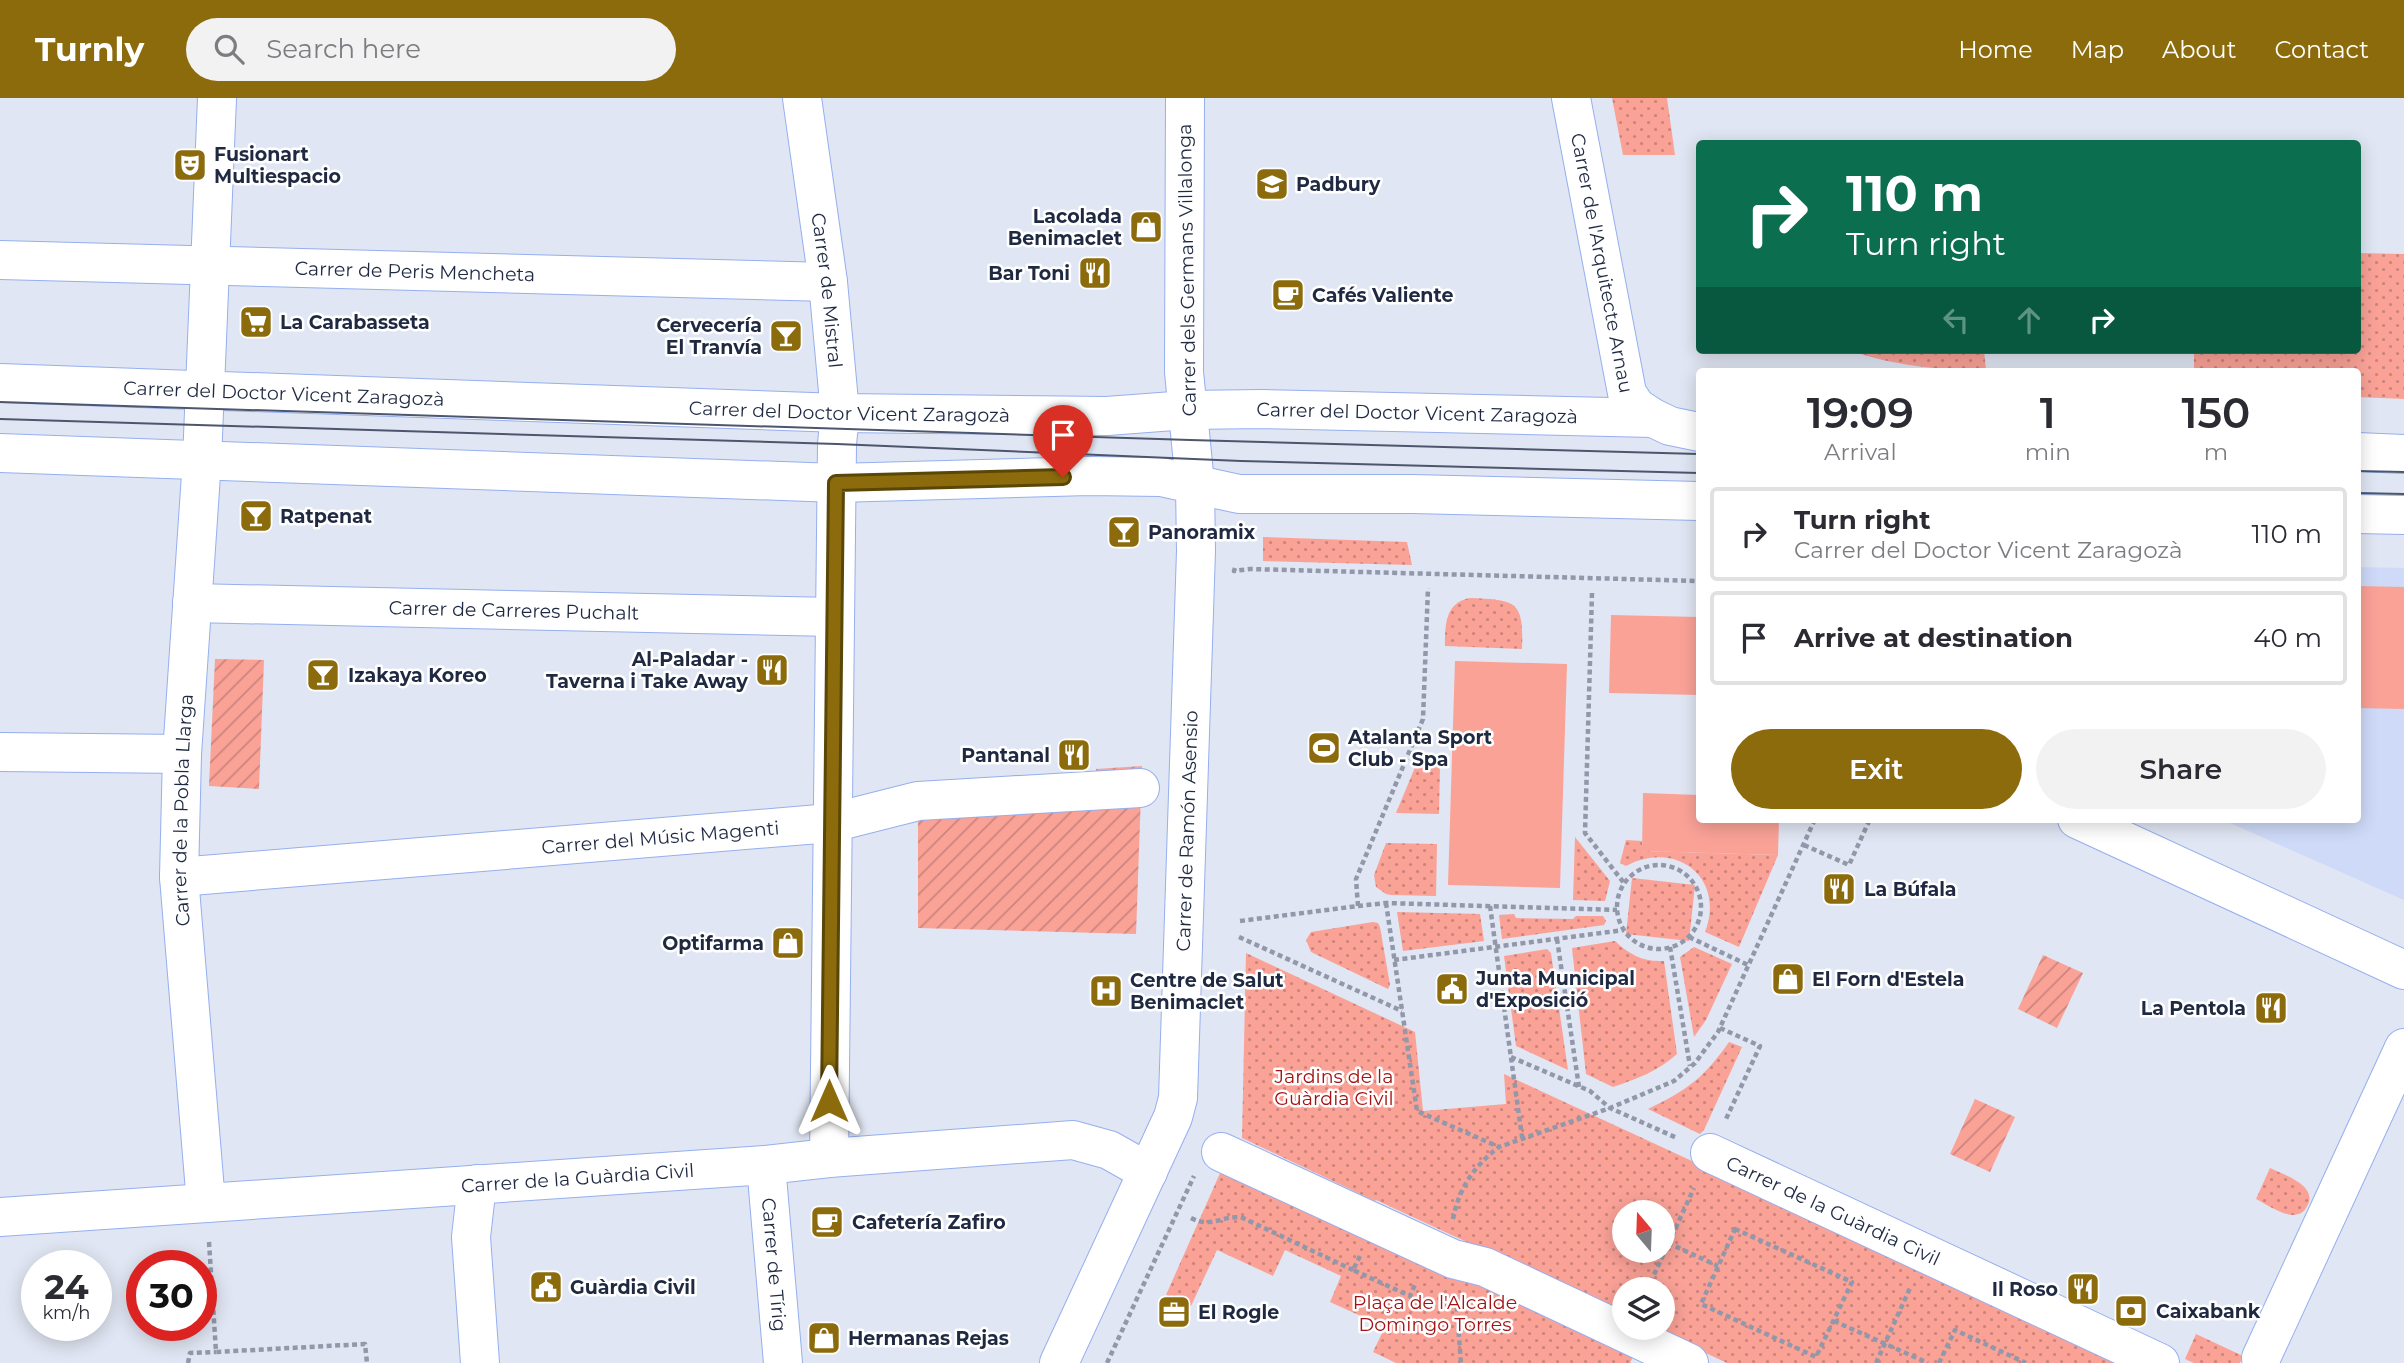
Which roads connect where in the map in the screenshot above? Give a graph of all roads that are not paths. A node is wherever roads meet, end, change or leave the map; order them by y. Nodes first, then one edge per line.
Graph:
1 (217, 98) edge
2 (802, 98) edge
3 (1185, 98) edge
4 (1571, 98) edge
5 (0, 260) edge
6 (211, 266) junction
7 (828, 282) junction
8 (0, 383) edge
9 (205, 390) junction
10 (1187, 410) junction
11 (841, 413) junction
12 (1653, 418) junction
13 (1696, 431) edge
14 (0, 453) edge
15 (2361, 453) edge
16 (2404, 454) edge
17 (202, 460) junction
18 (836, 483) junction
19 (1195, 484) junction
20 (1696, 502) edge
21 (2361, 514) edge
22 (2404, 515) edge
23 (192, 603) junction
24 (835, 617) junction
25 (0, 752) edge
26 (182, 754) junction
27 (1140, 788) dead end
28 (831, 823) junction
29 (2086, 823) edge
30 (179, 877) junction
31 (2404, 970) edge
32 (2404, 1048) edge
33 (1710, 1153) road end
34 (829, 1158) junction
35 (1208, 1162) road end
36 (766, 1165) junction
37 (1148, 1172) junction
38 (477, 1184) junction
39 (206, 1203) junction
40 (0, 1217) edge
41 (2260, 1358) dead end
42 (480, 1363) edge
43 (783, 1363) edge
44 (1059, 1363) edge
45 (1689, 1363) edge
46 (2160, 1363) edge

1 - 6 street, Carrer de la Pobla Llarga
2 - 7 street, Carrer de Mistral
3 - 10 street, Carrer dels Germans Villalonga
4 - 12 street, Carrer de l'Arquitecte Arnau
5 - 6 street, Carrer de Peris Mencheta
6 - 7 street, Carrer de Peris Mencheta
6 - 9 street, Carrer de la Pobla Llarga
7 - 11 street, Carrer de Mistral
8 - 9 street, Carrer del Doctor Vicent Zaragozà
9 - 11 street, Carrer del Doctor Vicent Zaragozà
9 - 17 street, Carrer de la Pobla Llarga
10 - 11 street, Carrer del Doctor Vicent Zaragozà
10 - 12 street, Carrer del Doctor Vicent Zaragozà
10 - 19 street, Carrer dels Germans Villalonga
11 - 18 street, Carrer de Mistral
12 - 13 street, Carrer del Doctor Vicent Zaragozà
14 - 17 street
15 - 16 street
17 - 18 street
17 - 23 street, Carrer de la Pobla Llarga
18 - 19 street
18 - 24 street, Carrer de Mistral
19 - 20 street
19 - 37 street, Carrer de Ramón Asensio
21 - 22 street
23 - 24 street, Carrer de Carreres Puchalt
23 - 26 street, Carrer de la Pobla Llarga
24 - 28 street, Carrer de Mistral
25 - 26 street
26 - 30 street, Carrer de la Pobla Llarga
27 - 28 street, Carrer del Músic Magenti
28 - 30 street, Carrer del Músic Magenti
28 - 34 street, Carrer de Mistral
29 - 31 street
30 - 39 street, Carrer de la Pobla Llarga
32 - 41 street
33 - 46 street, Carrer de la Guàrdia Civil
34 - 36 street, Carrer de la Guàrdia Civil
34 - 37 street, Carrer de la Guàrdia Civil
35 - 45 street
36 - 38 street, Carrer de la Guàrdia Civil
36 - 43 street, Carrer de Tírig
37 - 44 street, Carrer de Ramón Asensio
38 - 39 street, Carrer de la Guàrdia Civil
38 - 42 street
39 - 40 street, Carrer de la Guàrdia Civil

